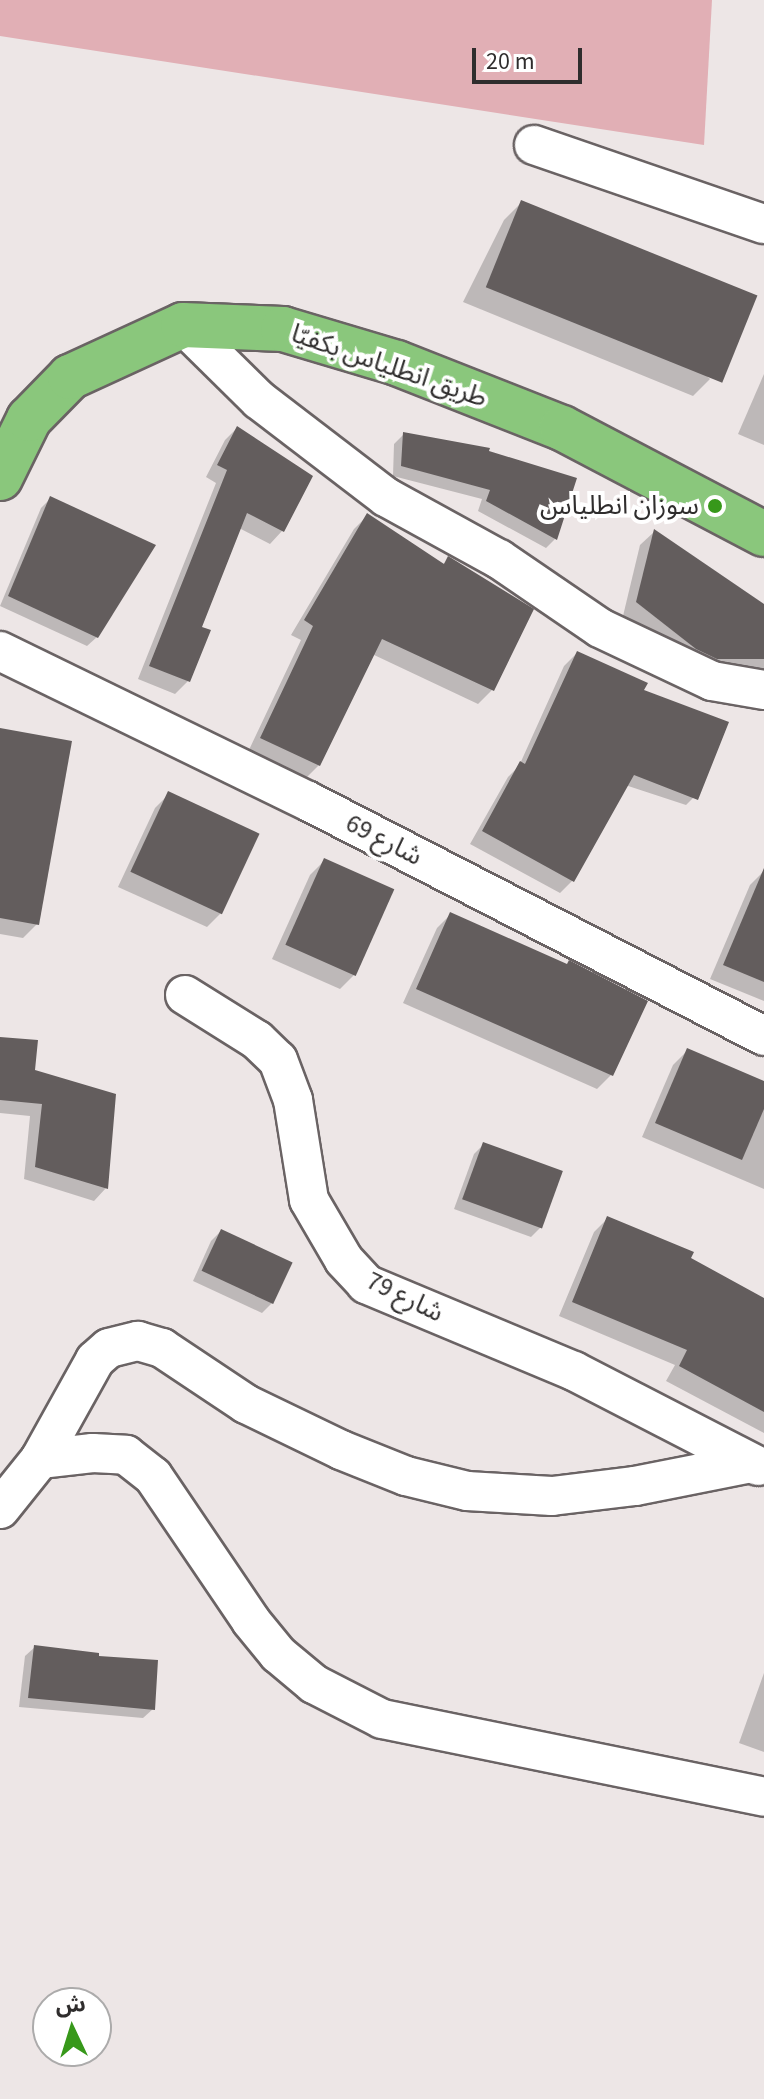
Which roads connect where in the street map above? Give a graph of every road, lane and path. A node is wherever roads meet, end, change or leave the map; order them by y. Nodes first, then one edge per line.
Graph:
1 (534, 145) dead end
2 (764, 224) edge
3 (183, 325) junction
4 (0, 478) edge
5 (764, 534) edge
6 (0, 651) edge
7 (764, 690) edge
8 (185, 995) dead end
9 (764, 1036) edge
10 (40, 1459) junction
11 (757, 1466) edge
12 (0, 1509) edge
13 (764, 1797) edge

1 - 2 street
3 - 4 highway, طريق انطلياس بكفيّا
3 - 5 highway, طريق انطلياس بكفيّا
3 - 7 street
6 - 9 street, شارع 69
8 - 11 street, شارع 79
10 - 11 street
10 - 12 street
10 - 13 street

